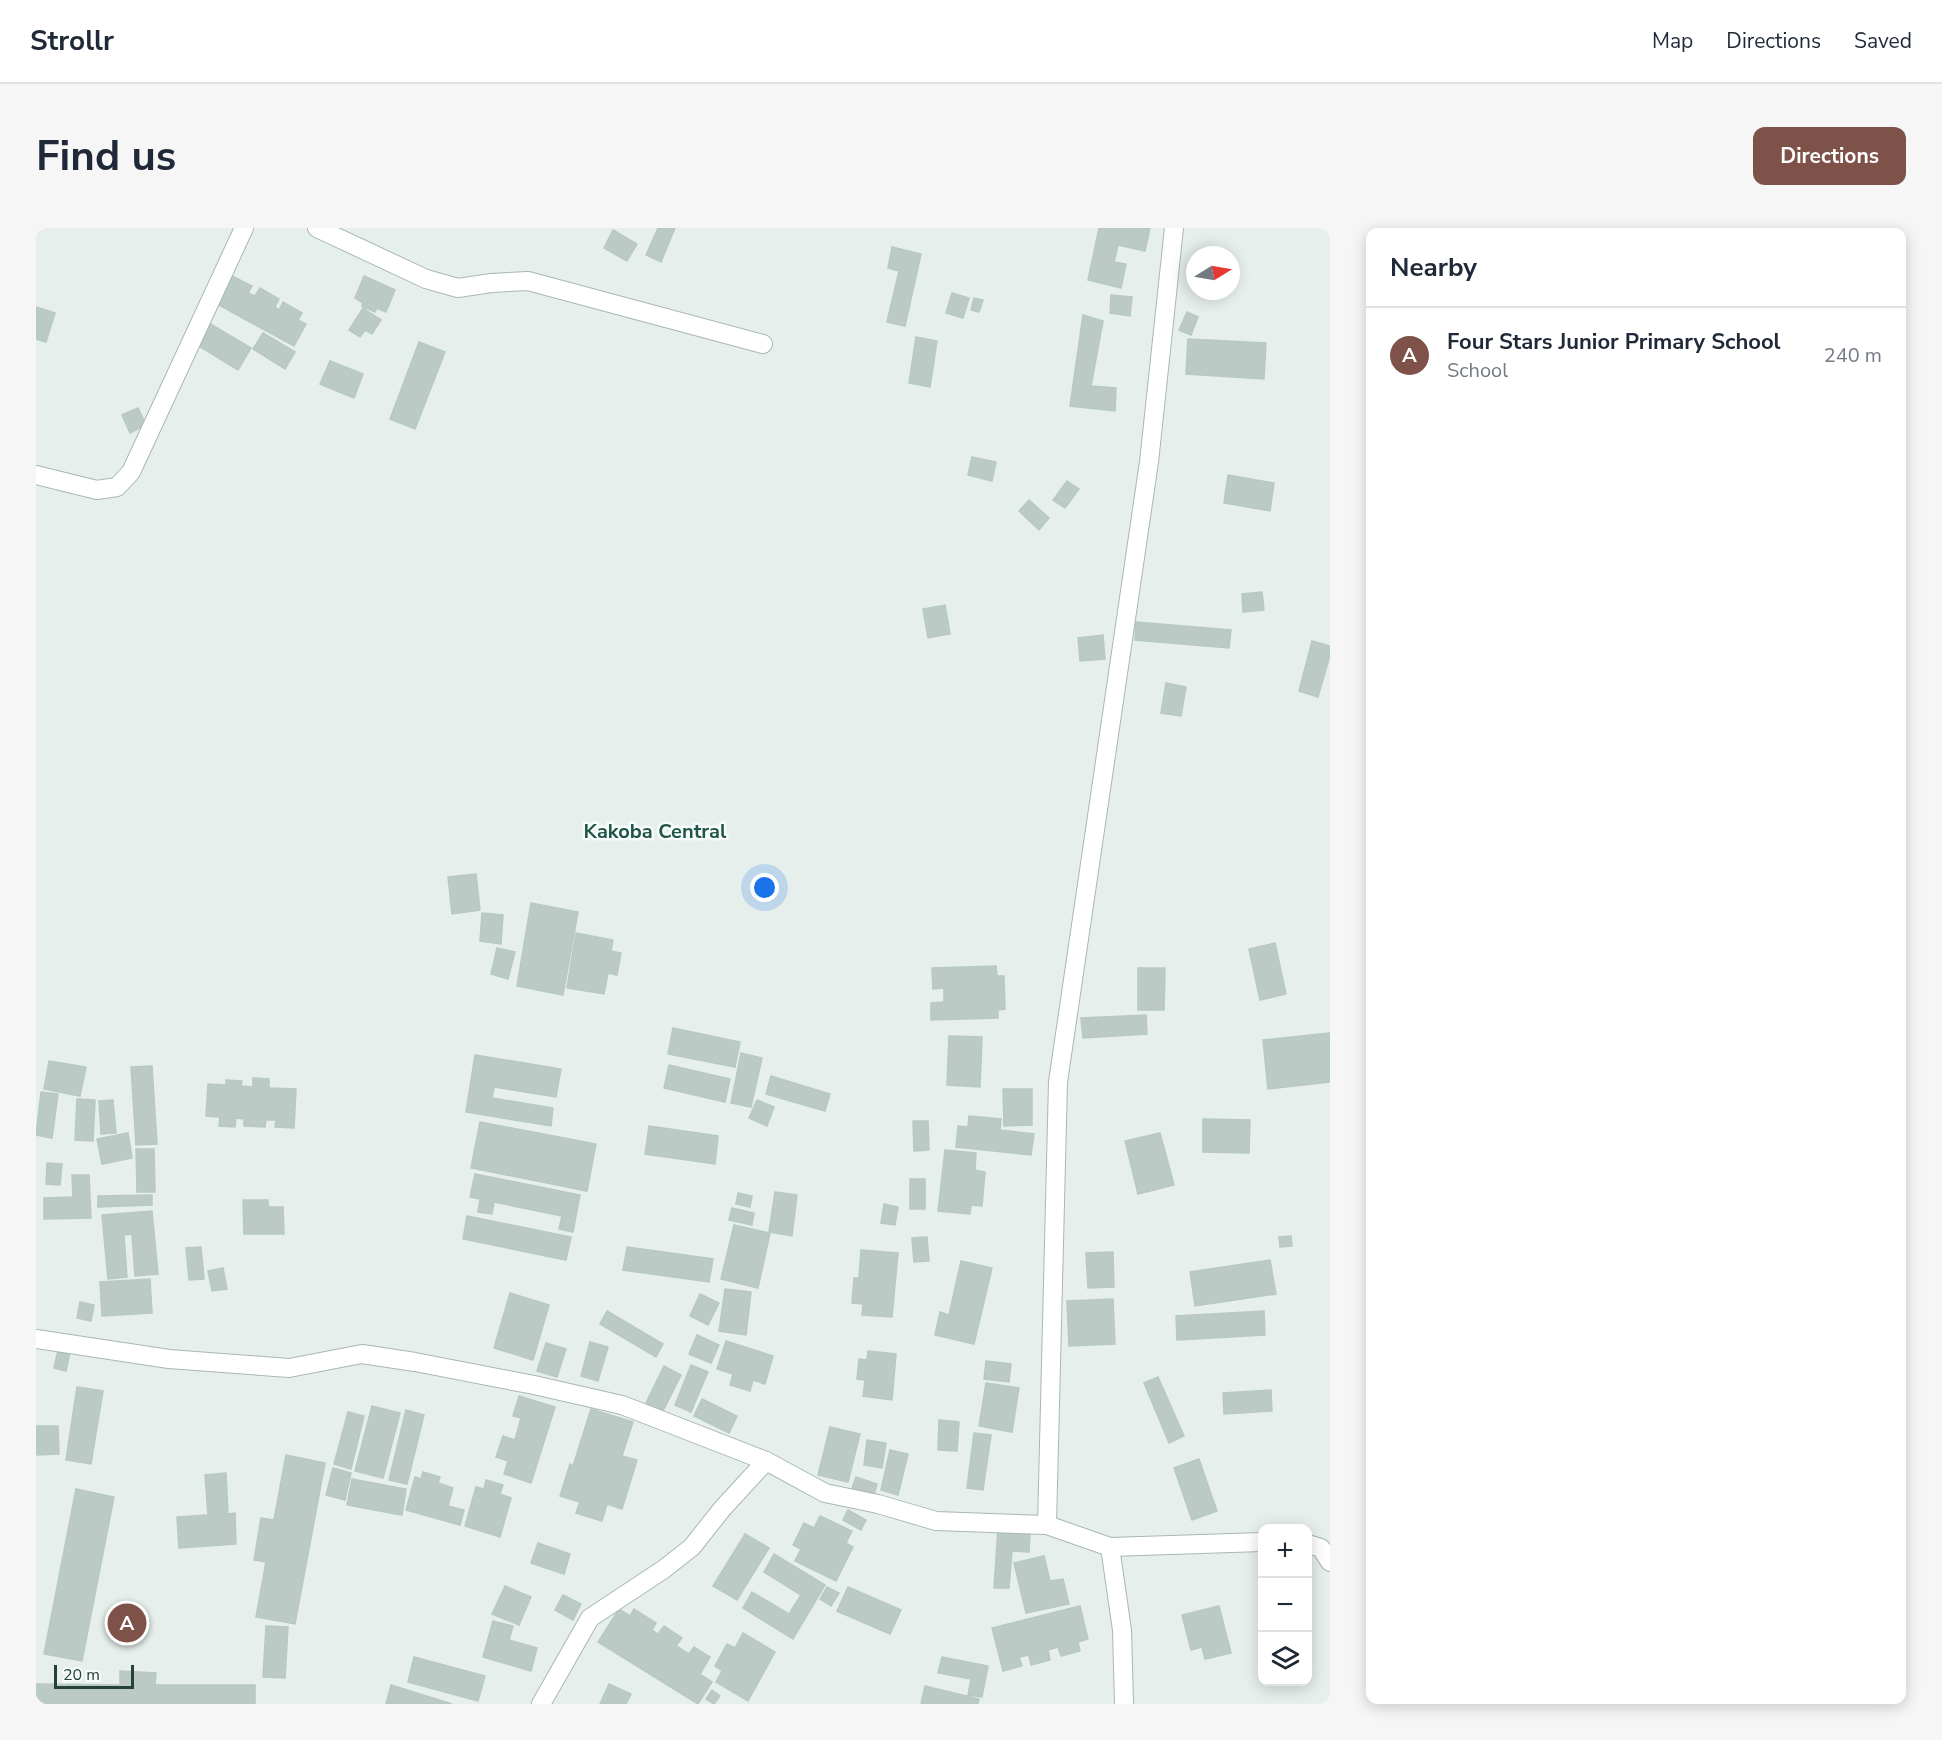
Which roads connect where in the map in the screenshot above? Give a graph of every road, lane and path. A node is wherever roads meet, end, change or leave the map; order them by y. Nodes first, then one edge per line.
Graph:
1 (244, 228) edge
2 (317, 228) edge
3 (1174, 228) edge
4 (763, 344) dead end
5 (36, 475) edge
6 (36, 1339) edge
7 (766, 1461) junction
8 (1047, 1525) junction
9 (1258, 1542) edge
10 (1312, 1545) edge
11 (1110, 1547) junction
12 (1330, 1563) edge
13 (542, 1704) edge
14 (1124, 1704) edge

1 - 5 street
2 - 4 street
3 - 8 street
6 - 7 street
7 - 8 street
7 - 13 street
8 - 11 street
9 - 11 street
10 - 12 street
11 - 14 street

